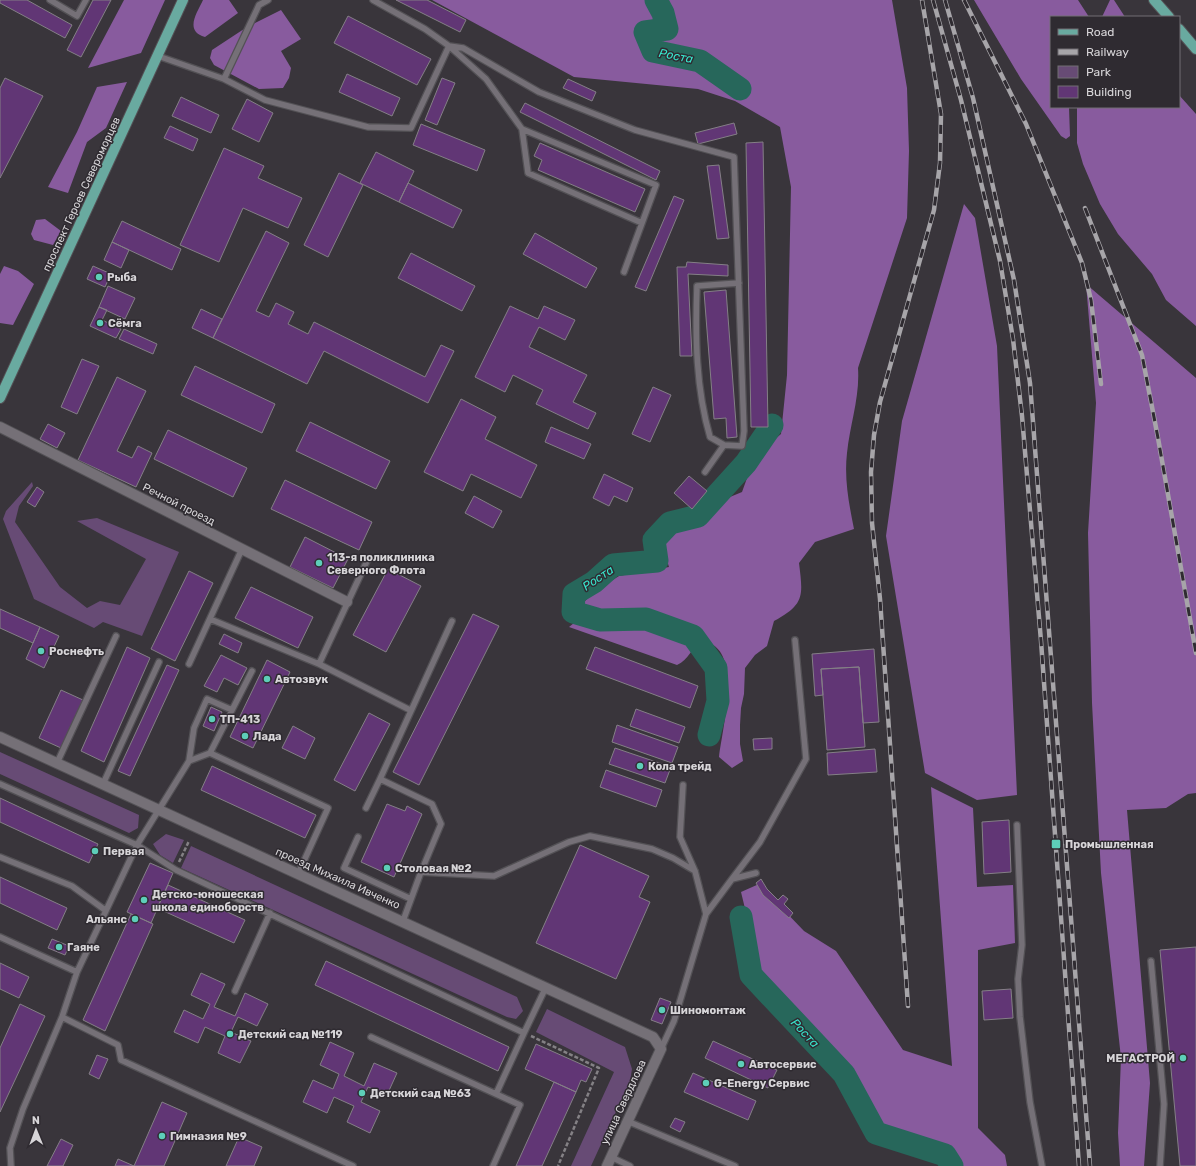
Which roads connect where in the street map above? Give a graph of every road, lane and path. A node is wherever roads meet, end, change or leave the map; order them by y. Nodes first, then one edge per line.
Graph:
1 (50, 0) edge
2 (86, 0) edge
3 (183, 0) edge
4 (268, 0) edge
5 (374, 0) edge
6 (1154, 0) edge
7 (1168, 16) edge
8 (1180, 30) edge
9 (449, 46) junction
10 (1196, 49) edge
11 (158, 56) junction
12 (224, 79) junction
13 (522, 129) junction
14 (642, 223) junction
15 (624, 272) dead end
16 (738, 283) junction
17 (0, 398) edge
18 (0, 427) edge
19 (724, 445) junction
20 (705, 472) dead end
21 (242, 549) junction
22 (367, 561) dead end
23 (347, 602) junction
24 (210, 619) junction
25 (452, 621) dead end
26 (116, 636) dead end
27 (795, 640) dead end
28 (159, 662) dead end
29 (189, 664) dead end
30 (319, 664) junction
31 (252, 671) dead end
32 (232, 710) junction
33 (410, 710) junction
34 (0, 737) edge
35 (210, 753) junction
36 (189, 761) junction
37 (57, 763) junction
38 (380, 779) junction
39 (0, 784) edge
40 (103, 784) junction
41 (683, 785) dead end
42 (366, 808) dead end
43 (158, 809) junction
44 (1017, 825) dead end
45 (358, 837) dead end
46 (189, 840) dead end
47 (137, 845) junction
48 (0, 857) edge
49 (176, 870) junction
50 (695, 871) junction
51 (421, 872) junction
52 (756, 873) dead end
53 (298, 874) junction
54 (732, 879) junction
55 (411, 899) junction
56 (105, 910) junction
57 (270, 913) junction
58 (706, 914) junction
59 (403, 921) junction
60 (0, 937) edge
61 (1151, 961) dead end
62 (77, 972) junction
63 (546, 987) junction
64 (235, 991) dead end
65 (62, 1017) junction
66 (524, 1033) junction
67 (371, 1037) dead end
68 (661, 1049) junction
69 (496, 1094) junction
70 (627, 1121) junction
71 (609, 1162) edge
72 (11, 1166) edge
73 (353, 1166) edge
74 (493, 1166) edge
75 (558, 1166) edge
76 (630, 1166) edge
77 (735, 1166) edge
78 (1042, 1166) edge
79 (1160, 1166) edge

1 - 2 lane
3 - 11 main road, проспект Героев Североморцев
4 - 12 lane
5 - 9 lane
6 - 7 main road
8 - 10 main road
9 - 12 lane
9 - 13 lane
9 - 16 lane
11 - 12 lane
11 - 17 main road, проспект Героев Североморцев
13 - 14 lane
13 - 14 lane
14 - 15 lane
16 - 19 lane
16 - 19 lane
18 - 21 street, Речной проезд
19 - 20 lane
21 - 23 street, Речной проезд
21 - 24 lane
22 - 23 lane
23 - 30 lane
24 - 29 lane
24 - 30 lane
25 - 33 lane
26 - 37 lane
27 - 54 lane
28 - 40 lane
30 - 33 lane
31 - 32 lane
32 - 35 lane
32 - 36 lane
33 - 38 lane
34 - 37 street, проезд Михаила Ивченко
35 - 36 lane
35 - 53 lane
36 - 43 lane
37 - 40 street, проезд Михаила Ивченко
38 - 42 lane
38 - 51 lane
39 - 47 lane
40 - 43 street, проезд Михаила Ивченко
41 - 50 lane
43 - 47 lane
43 - 53 street, проезд Михаила Ивченко
44 - 78 lane
45 - 55 lane
46 - 49 path
47 - 49 lane
47 - 56 lane
48 - 56 lane
49 - 57 lane
50 - 51 lane
50 - 58 lane
51 - 55 lane
52 - 54 lane
53 - 59 street, проезд Михаила Ивченко
54 - 58 lane
55 - 59 lane
56 - 62 lane
57 - 64 lane
57 - 66 lane
58 - 68 lane
59 - 63 street, проезд Михаила Ивченко
60 - 62 lane
61 - 79 lane
62 - 65 lane
63 - 66 lane
63 - 68 street, проезд Михаила Ивченко
65 - 72 lane
65 - 73 lane
66 - 69 lane
66 - 75 path
67 - 69 lane
68 - 70 street, улица Свердлова
69 - 74 lane
70 - 71 street, улица Свердлова
70 - 77 lane
71 - 76 lane

